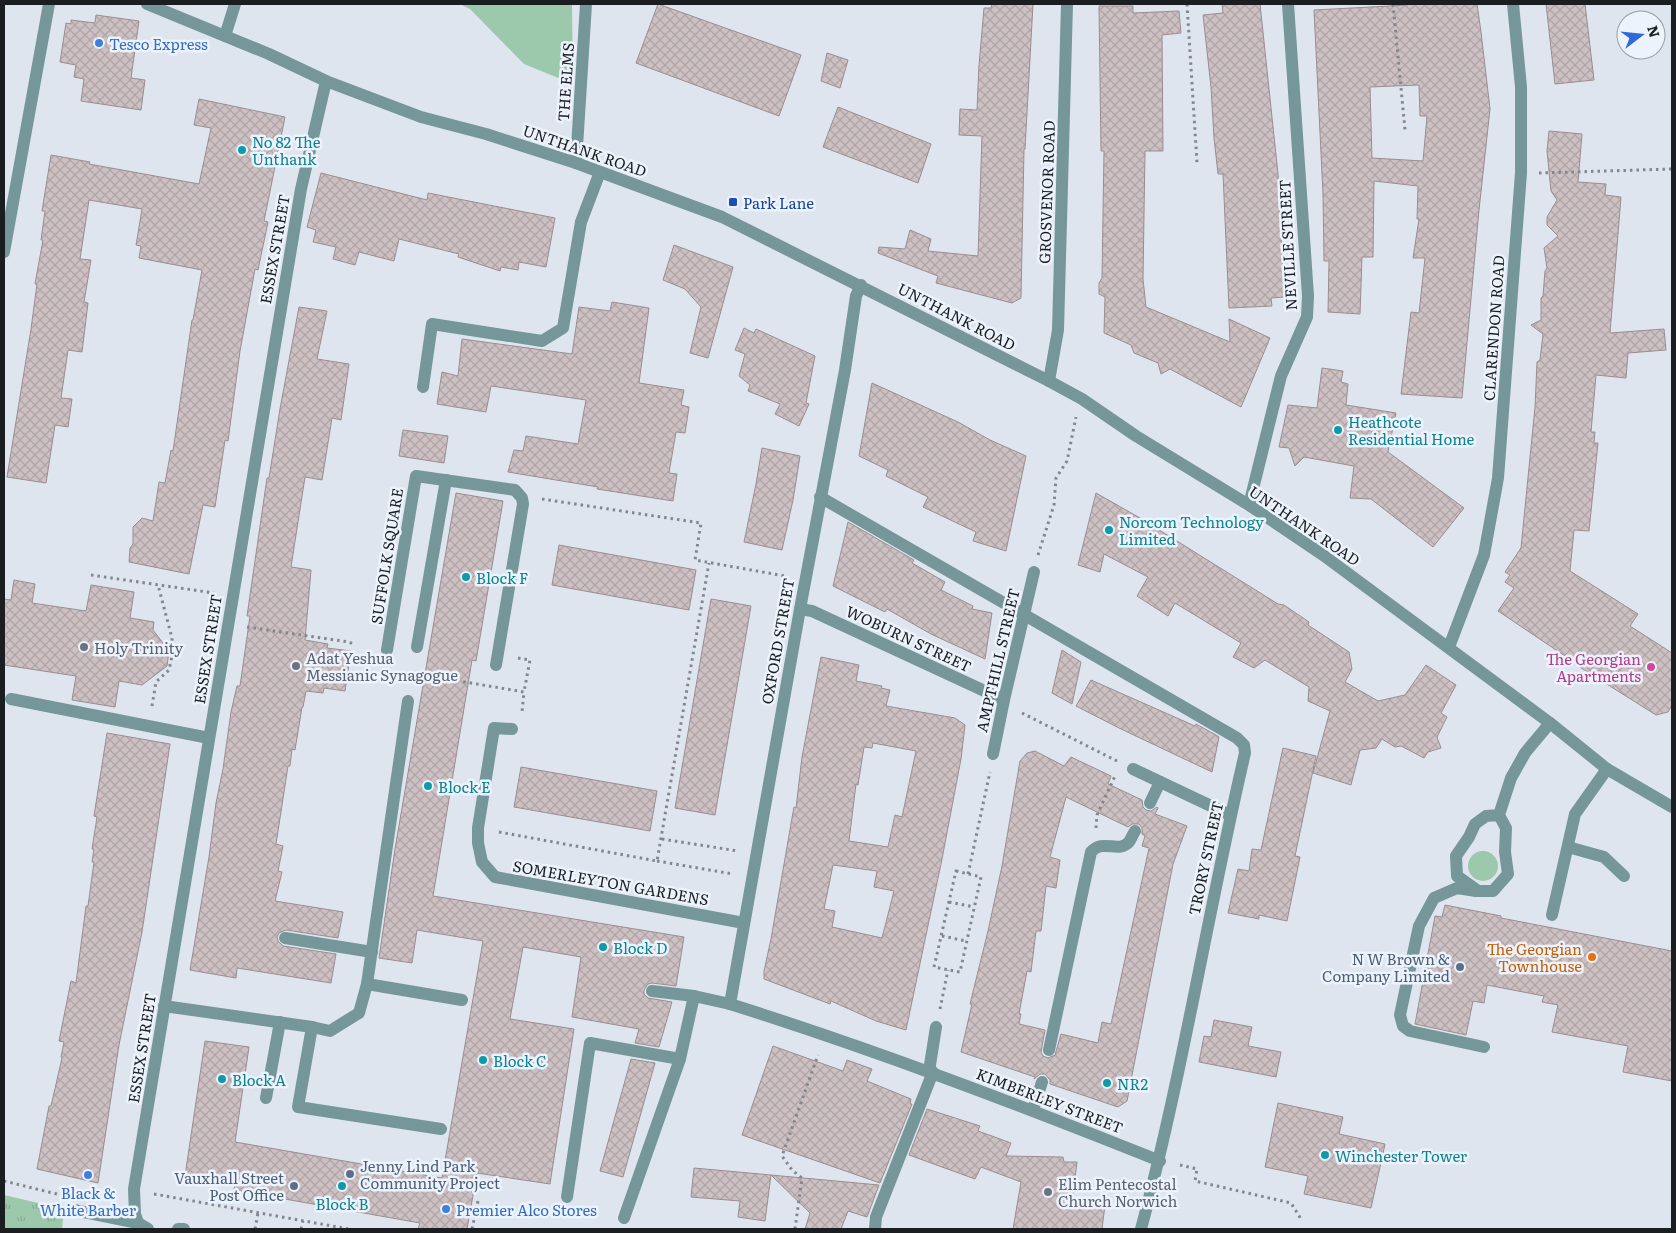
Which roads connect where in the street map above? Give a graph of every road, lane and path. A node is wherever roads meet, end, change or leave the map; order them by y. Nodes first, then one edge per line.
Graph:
1 (49, 4) edge
2 (147, 4) edge
3 (234, 4) edge
4 (586, 4) edge
5 (1068, 4) edge
6 (1187, 4) edge
7 (1288, 4) edge
8 (1394, 4) edge
9 (1513, 4) edge
10 (225, 36) junction
11 (326, 81) junction
12 (1405, 130) dead end
13 (576, 163) junction
14 (1197, 163) dead end
15 (1672, 169) edge
16 (600, 172) junction
17 (1521, 173) junction
18 (4, 252) edge
19 (861, 286) junction
20 (1049, 381) junction
21 (423, 386) dead end
22 (1082, 399) junction
23 (446, 480) junction
24 (820, 497) junction
25 (547, 499) dead end
26 (1249, 505) junction
27 (709, 563) junction
28 (1034, 572) joint
29 (91, 575) dead end
30 (805, 579) junction
31 (158, 585) junction
32 (232, 594) junction
33 (800, 609) junction
34 (1023, 614) junction
35 (228, 624) junction
36 (354, 645) dead end
37 (417, 647) dead end
38 (1449, 647) junction
39 (387, 650) dead end
40 (497, 660) joint
41 (412, 672) dead end
42 (524, 692) junction
43 (11, 699) dead end
44 (1004, 700) junction
45 (408, 701) dead end
46 (1550, 723) junction
47 (150, 725) junction
48 (512, 729) joint
49 (210, 738) junction
50 (993, 754) joint
51 (1121, 763) junction
52 (1133, 769) joint
53 (1607, 769) junction
54 (1160, 782) junction
55 (1150, 803) dead end
56 (1672, 807) edge
57 (1230, 815) junction
58 (1499, 815) junction
59 (478, 828) junction
60 (1135, 831) dead end
61 (662, 839) junction
62 (1096, 846) junction
63 (1568, 847) junction
64 (756, 854) junction
65 (657, 862) junction
66 (968, 874) junction
67 (1624, 876) dead end
68 (752, 878) junction
69 (1478, 891) junction
70 (949, 902) junction
71 (974, 907) junction
72 (1552, 915) dead end
73 (744, 923) junction
74 (942, 936) junction
75 (285, 938) dead end
76 (966, 942) junction
77 (372, 952) junction
78 (948, 970) junction
79 (367, 984) junction
80 (652, 991) dead end
81 (694, 996) junction
82 (462, 1000) dead end
83 (730, 1004) junction
84 (164, 1006) junction
85 (280, 1022) junction
86 (312, 1026) junction
87 (936, 1027) joint
88 (825, 1034) junction
89 (1484, 1047) dead end
90 (1049, 1050) dead end
91 (680, 1059) junction
92 (931, 1072) junction
93 (1042, 1082) dead end
94 (266, 1098) dead end
95 (1033, 1110) junction
96 (441, 1129) dead end
97 (1160, 1161) junction
98 (4, 1181) edge
99 (134, 1189) junction
100 (567, 1198) dead end
101 (478, 1201) dead end
102 (74, 1210) joint
103 (258, 1213) junction
104 (624, 1218) dead end
105 (1301, 1219) dead end
106 (303, 1221) junction
107 (143, 1226) edge
108 (178, 1229) edge
109 (184, 1229) edge
110 (255, 1229) edge
111 (301, 1229) edge
112 (349, 1229) edge
113 (472, 1229) edge
114 (795, 1229) edge
115 (875, 1229) edge
116 (1141, 1229) edge

1 - 18 street
2 - 10 street, UNTHANK ROAD
3 - 10 street
4 - 13 street, THE ELMS
5 - 20 street, GROSVENOR ROAD
6 - 14 path
7 - 26 street, NEVILLE STREET
8 - 12 path
9 - 17 street, CLARENDON ROAD
10 - 11 street, UNTHANK ROAD
11 - 13 street, UNTHANK ROAD
11 - 32 street, ESSEX STREET
13 - 16 street, UNTHANK ROAD
15 - 17 path
16 - 19 street, UNTHANK ROAD
16 - 21 street
17 - 38 street, CLARENDON ROAD
19 - 20 street, UNTHANK ROAD
19 - 24 street, OXFORD STREET
20 - 22 street, UNTHANK ROAD
22 - 26 street, UNTHANK ROAD
22 - 28 path
23 - 37 street
23 - 39 street, SUFFOLK SQUARE
23 - 40 street, SUFFOLK SQUARE
24 - 30 street, OXFORD STREET
24 - 34 street, TRORY STREET
25 - 27 path
26 - 38 street, UNTHANK ROAD
27 - 30 path
27 - 61 path
28 - 34 street, AMPTHILL STREET
29 - 31 path
30 - 33 street, OXFORD STREET
31 - 32 path
31 - 47 path
32 - 35 street, ESSEX STREET
33 - 44 street, WOBURN STREET
33 - 64 street, OXFORD STREET
34 - 44 street, AMPTHILL STREET
34 - 57 street, TRORY STREET
35 - 36 path
35 - 49 street, ESSEX STREET
38 - 46 street, UNTHANK ROAD
40 - 42 path
41 - 42 path
42 - 48 path
43 - 47 street
44 - 50 street, AMPTHILL STREET
44 - 51 path
45 - 77 street
46 - 53 street, UNTHANK ROAD
46 - 58 street
47 - 49 street
48 - 59 street, SOMERLEYTON GARDENS
49 - 84 street, ESSEX STREET
50 - 66 path
51 - 52 path
51 - 62 path
52 - 54 street
53 - 56 street, UNTHANK ROAD
53 - 63 street
54 - 55 street
54 - 57 street
57 - 97 street, TRORY STREET
58 - 69 street
58 - 69 street
59 - 65 path
59 - 73 street, SOMERLEYTON GARDENS
60 - 62 street
61 - 64 path
61 - 65 path
62 - 90 street
63 - 67 street
63 - 72 street
64 - 68 street, OXFORD STREET
65 - 68 path
66 - 70 path
66 - 71 path
68 - 73 street, OXFORD STREET
69 - 89 street
70 - 71 path
70 - 74 path
71 - 76 path
73 - 83 street, OXFORD STREET
74 - 76 path
74 - 78 path
75 - 77 street
76 - 78 path
77 - 79 street
78 - 87 path
79 - 82 street
79 - 86 street
80 - 81 street, KIMBERLEY STREET
81 - 83 street, KIMBERLEY STREET
81 - 91 street
83 - 88 street, KIMBERLEY STREET
84 - 85 street
84 - 99 street, ESSEX STREET
85 - 86 street
85 - 94 street
86 - 96 street
87 - 92 street
88 - 92 street, KIMBERLEY STREET
88 - 114 path
91 - 100 street
91 - 104 street
92 - 95 street, KIMBERLEY STREET
92 - 115 street
93 - 95 street
95 - 97 street, KIMBERLEY STREET
97 - 105 path
97 - 116 street, TRORY STREET
98 - 102 path
99 - 103 path
99 - 107 street, ESSEX STREET
101 - 113 path
102 - 107 street
103 - 106 path
103 - 110 path
106 - 111 path
106 - 112 path
108 - 109 street

